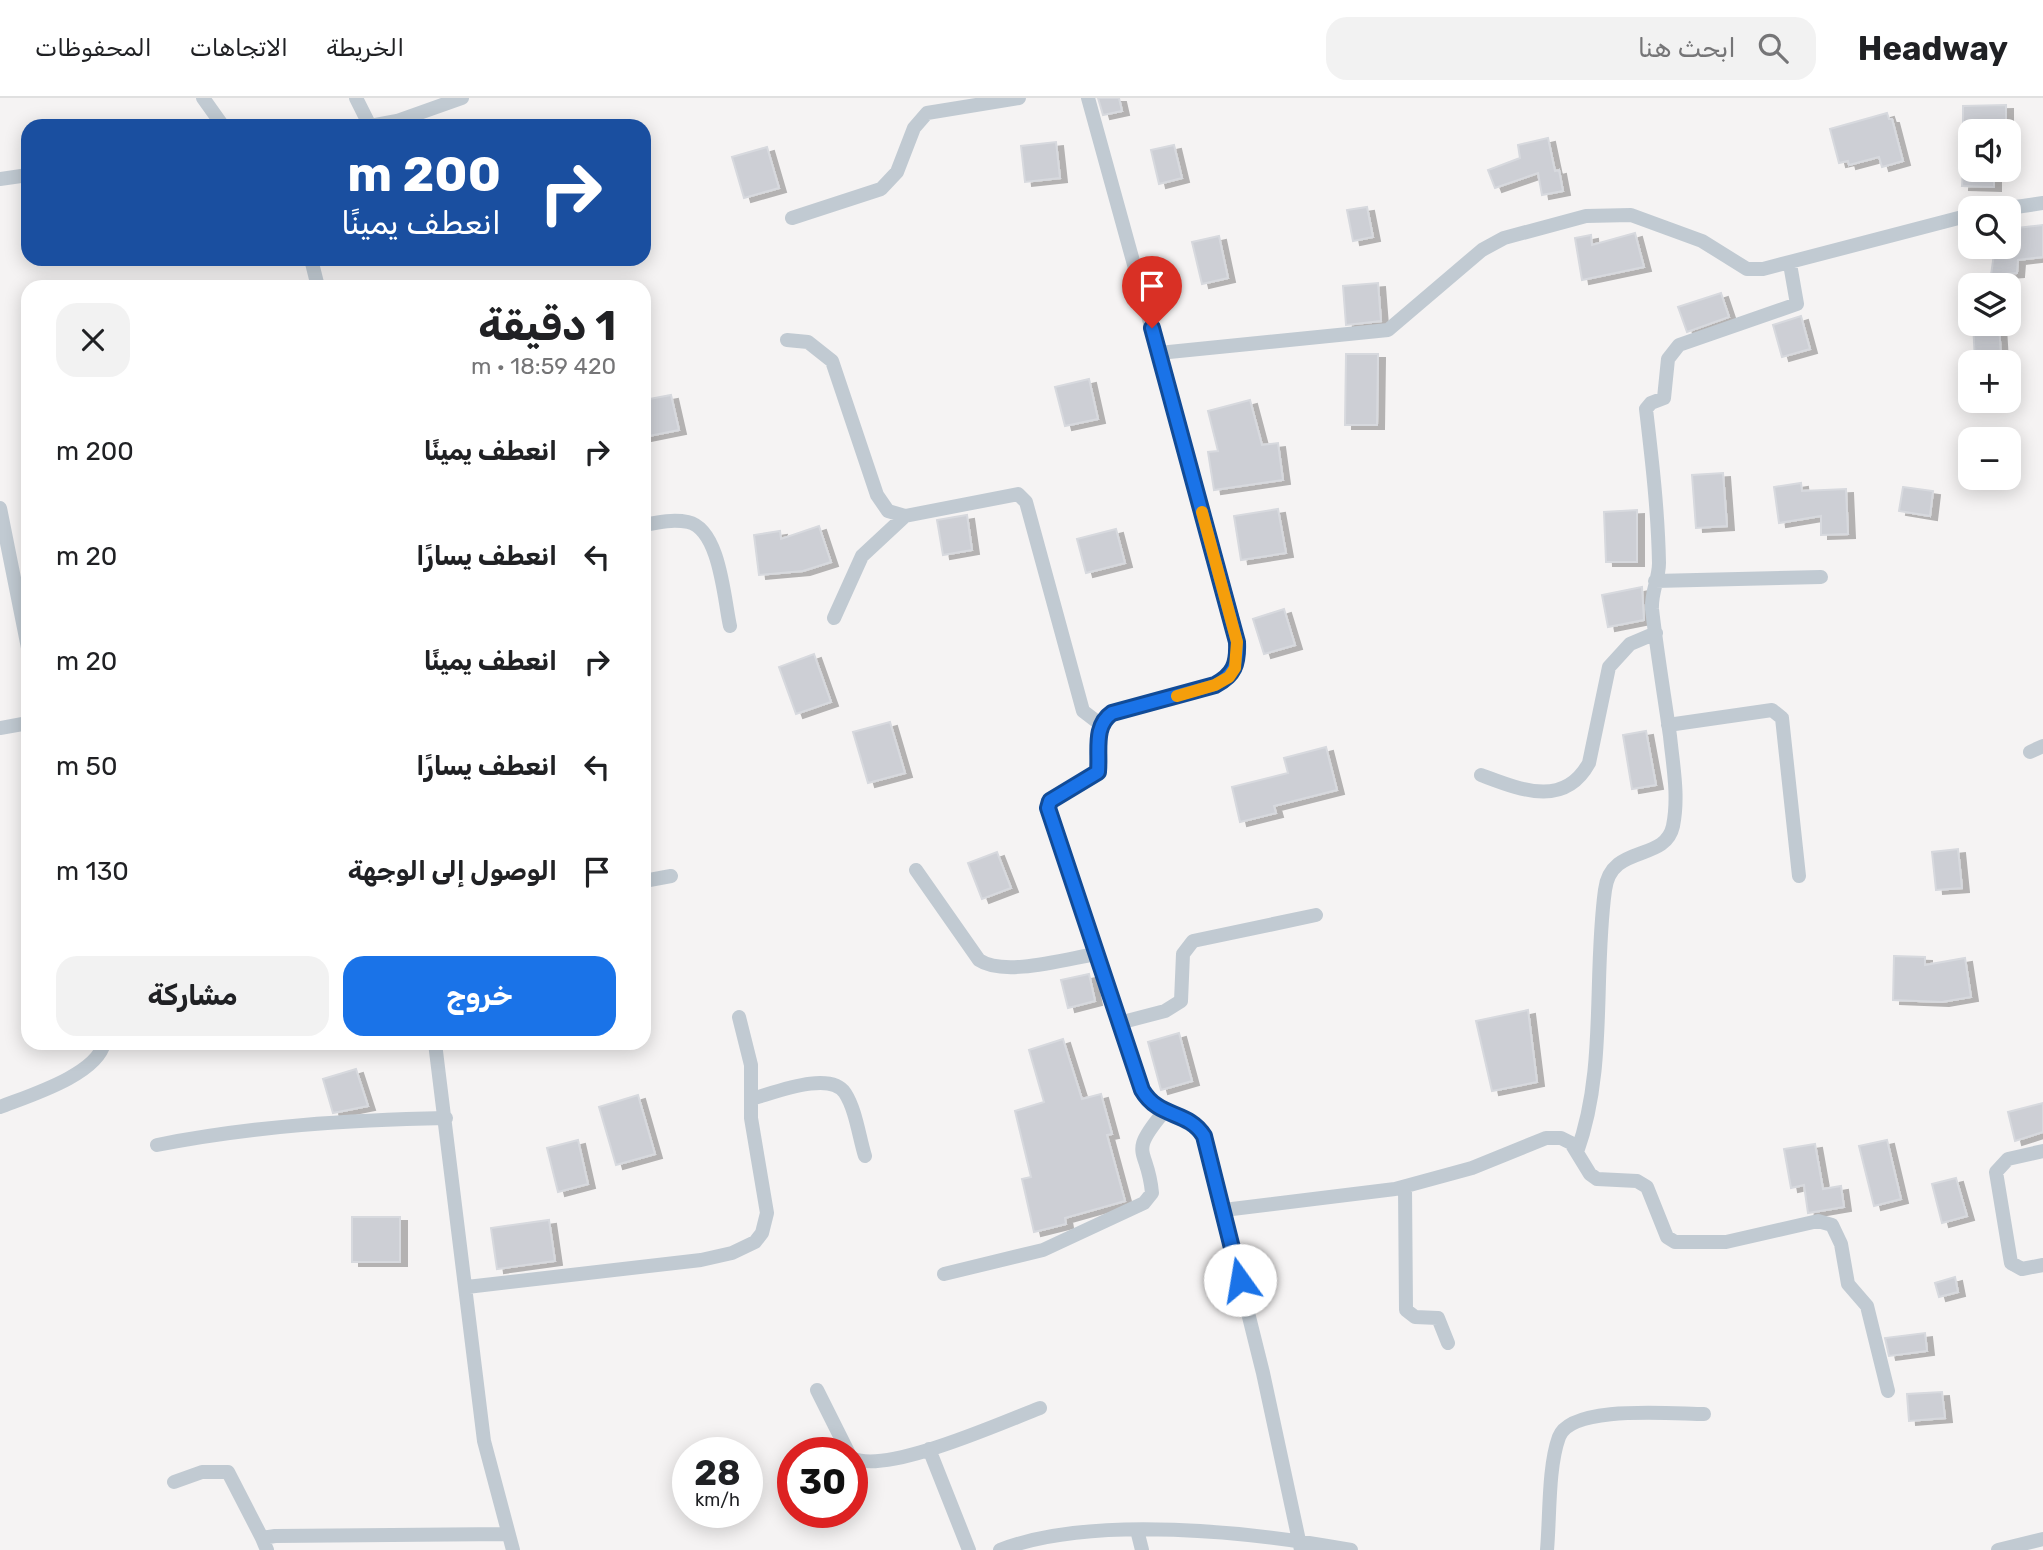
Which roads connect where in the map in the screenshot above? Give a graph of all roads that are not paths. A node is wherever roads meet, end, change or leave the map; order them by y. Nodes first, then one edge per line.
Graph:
1 (203, 98) edge
2 (356, 98) edge
3 (462, 98) edge
4 (1012, 98) edge
5 (1088, 98) edge
6 (218, 119) edge
7 (366, 119) edge
8 (403, 119) edge
9 (21, 176) edge
10 (0, 179) edge
11 (2043, 203) edge
12 (2021, 206) edge
13 (792, 218) dead end
14 (1958, 218) edge
15 (1790, 264) junction
16 (787, 340) dead end
17 (1158, 353) junction
18 (0, 508) edge
19 (905, 516) junction
20 (651, 524) edge
21 (1821, 577) dead end
22 (1655, 581) junction
23 (21, 600) edge
24 (834, 618) dead end
25 (730, 626) dead end
26 (1656, 634) junction
27 (21, 724) edge
28 (1100, 724) junction
29 (1668, 725) junction
30 (0, 728) edge
31 (1481, 775) dead end
32 (916, 870) dead end
33 (671, 876) dead end
34 (1799, 876) dead end
35 (651, 880) edge
36 (1316, 915) dead end
37 (1096, 954) junction
38 (739, 1017) dead end
39 (1119, 1023) junction
40 (101, 1050) edge
41 (436, 1050) edge
42 (751, 1099) junction
43 (0, 1107) edge
44 (1163, 1113) junction
45 (446, 1118) junction
46 (157, 1144) dead end
47 (2043, 1151) edge
48 (1577, 1152) junction
49 (865, 1156) dead end
50 (1405, 1187) junction
51 (1223, 1210) junction
52 (2043, 1265) edge
53 (944, 1274) dead end
54 (467, 1287) junction
55 (1448, 1343) dead end
56 (817, 1391) dead end
57 (1888, 1391) dead end
58 (1041, 1408) dead end
59 (1704, 1414) dead end
60 (840, 1437) edge
61 (929, 1449) junction
62 (868, 1462) edge
63 (174, 1482) dead end
64 (1137, 1530) junction
65 (508, 1534) junction
66 (2043, 1539) edge
67 (264, 1544) edge
68 (1300, 1545) edge
69 (513, 1550) edge
70 (968, 1550) edge
71 (1000, 1550) edge
72 (1142, 1550) edge
73 (1351, 1550) edge
74 (1547, 1550) edge
75 (1998, 1550) edge

1 - 6 street
2 - 7 street
3 - 8 street
4 - 13 street
5 - 17 street
9 - 10 street
11 - 12 street
14 - 15 street
15 - 17 street
15 - 22 street
16 - 19 street
17 - 28 street
18 - 23 street
19 - 24 street
19 - 28 street
20 - 25 street
21 - 22 street
22 - 26 street
26 - 29 street
26 - 31 street
27 - 30 street
28 - 37 street
29 - 34 street
29 - 48 street
32 - 37 street
33 - 35 street
36 - 39 street
37 - 39 street
38 - 42 street
39 - 44 street
40 - 43 street
41 - 45 street
42 - 49 street
42 - 54 street
44 - 51 street
44 - 53 street
45 - 46 street
45 - 54 street
47 - 52 street
48 - 50 street
48 - 57 street
50 - 51 street
50 - 55 street
51 - 68 street
54 - 65 street
56 - 60 street
58 - 61 street
59 - 74 street
61 - 62 street
61 - 70 street
63 - 67 street
64 - 68 street
64 - 71 street
64 - 72 street
65 - 67 street
65 - 69 street
66 - 75 street
68 - 73 street

